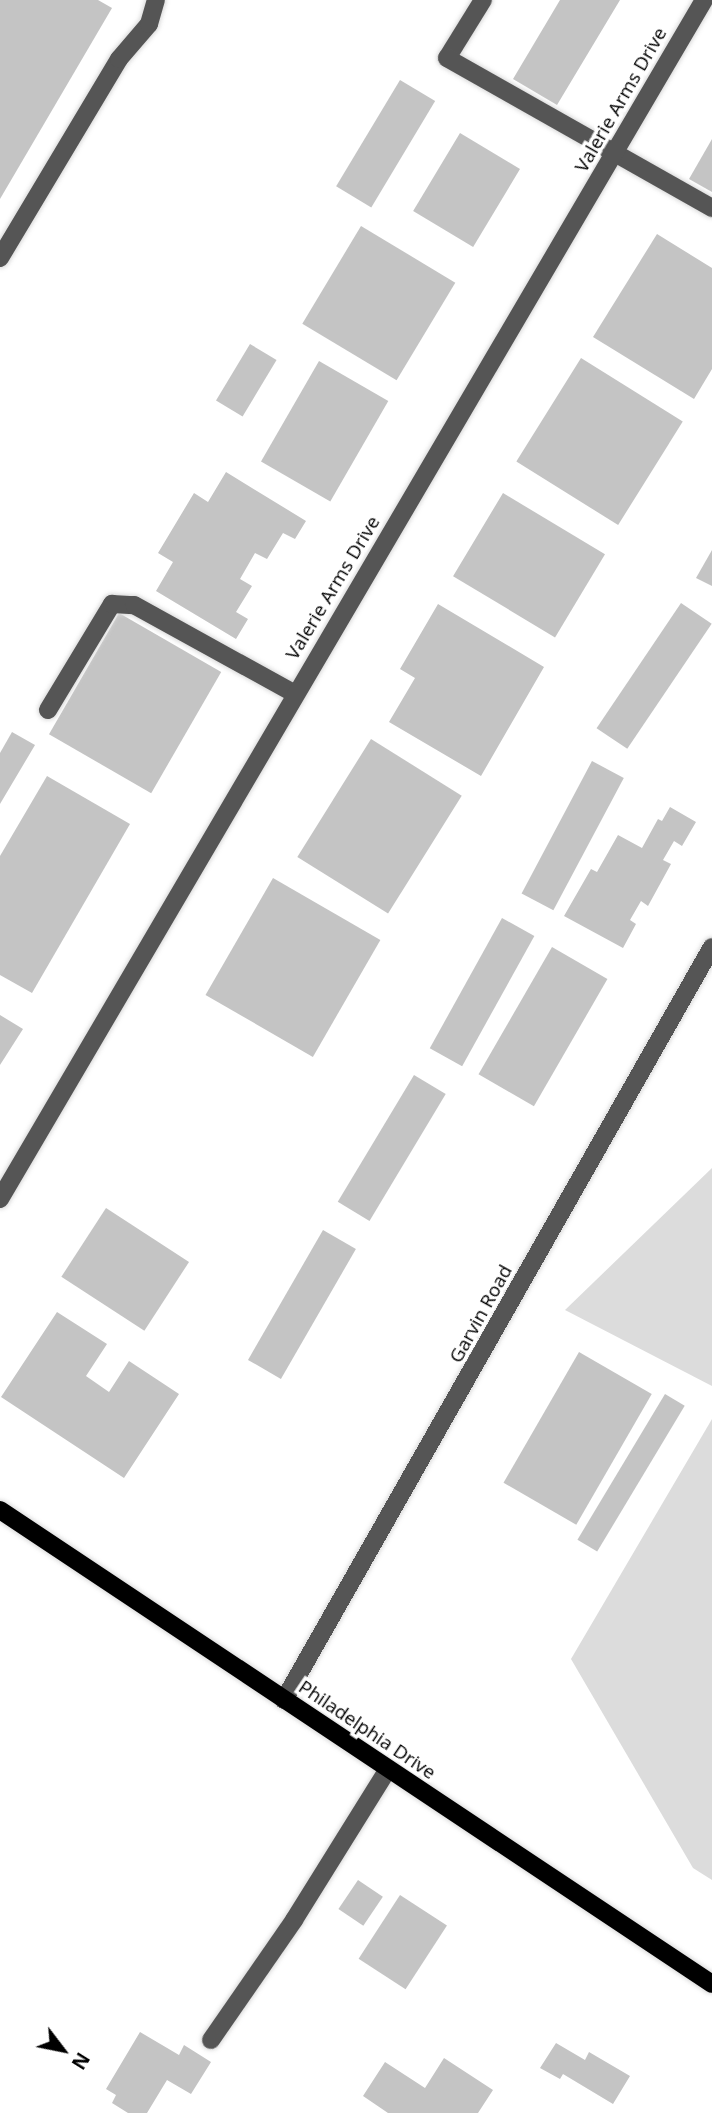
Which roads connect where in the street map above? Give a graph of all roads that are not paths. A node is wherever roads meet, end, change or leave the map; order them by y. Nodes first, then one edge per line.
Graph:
1 (156, 0) edge
2 (484, 0) edge
3 (704, 0) edge
4 (615, 153) junction
5 (712, 208) edge
6 (0, 258) edge
7 (295, 694) junction
8 (48, 710) dead end
9 (712, 947) edge
10 (0, 1199) edge
11 (0, 1510) edge
12 (284, 1700) junction
13 (388, 1769) junction
14 (712, 1984) edge
15 (211, 2040) dead end

1 - 6 street
2 - 4 street
3 - 4 street, Valerie Arms Drive
4 - 5 street
4 - 7 street, Valerie Arms Drive
7 - 8 street
7 - 10 street, Valerie Arms Drive
9 - 12 street, Garvin Road
11 - 12 main road, Philadelphia Drive
12 - 13 main road, Philadelphia Drive
13 - 14 main road, Philadelphia Drive
13 - 15 street

